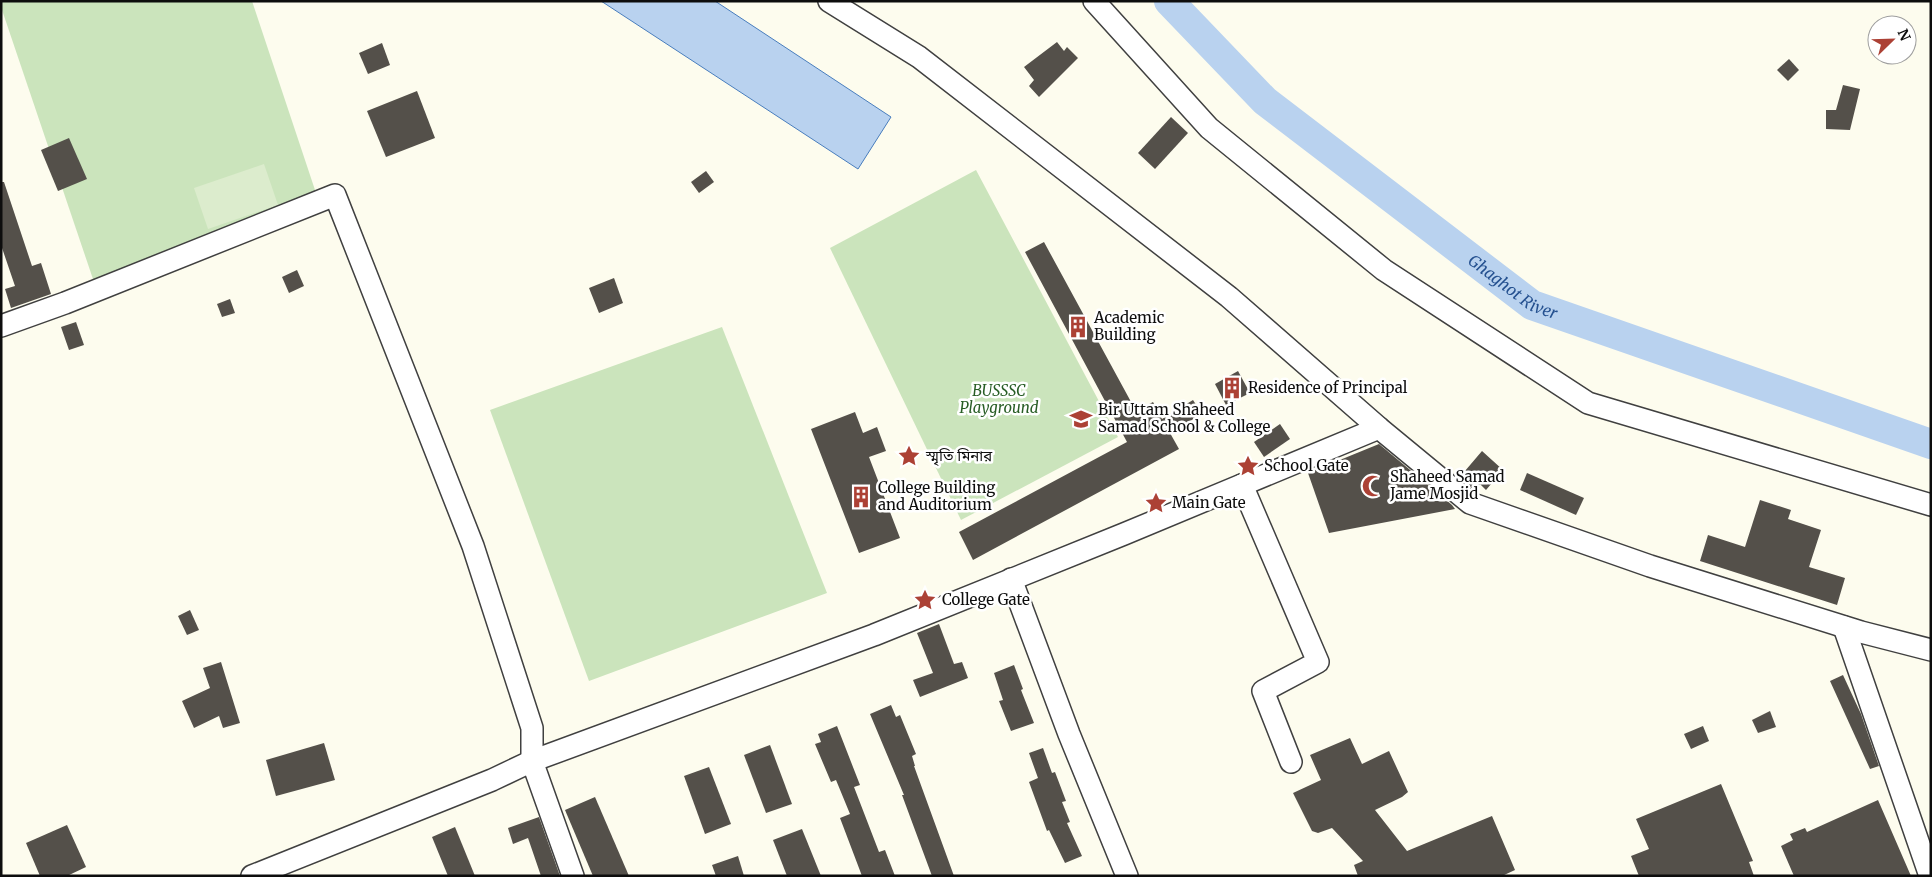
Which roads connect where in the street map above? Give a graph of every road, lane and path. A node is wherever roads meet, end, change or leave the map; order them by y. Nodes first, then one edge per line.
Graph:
1 (828, 1) edge
2 (1094, 1) edge
3 (1, 326) edge
4 (1379, 428) junction
5 (1242, 485) junction
6 (1931, 505) edge
7 (1011, 579) junction
8 (1844, 627) junction
9 (1931, 650) edge
10 (532, 761) junction
11 (1291, 762) dead end
12 (252, 876) edge
13 (573, 876) edge
14 (1127, 876) edge
15 (1930, 876) edge

1 - 4 street
2 - 6 street
3 - 10 street
4 - 5 street
4 - 8 street
5 - 7 street
5 - 11 street
7 - 10 street
7 - 14 street
8 - 9 street
8 - 15 street
10 - 12 street
10 - 13 street

